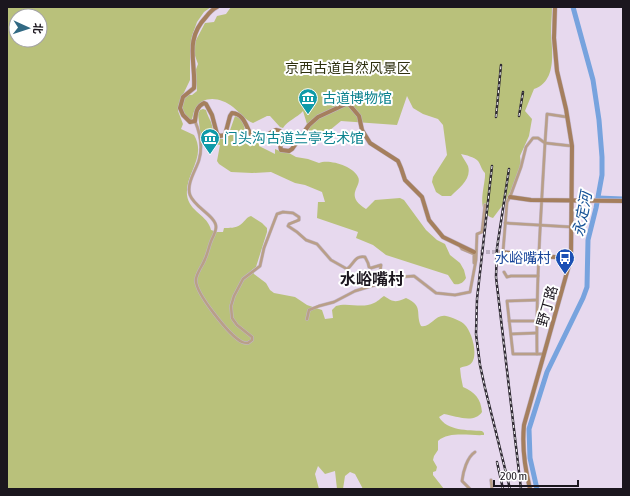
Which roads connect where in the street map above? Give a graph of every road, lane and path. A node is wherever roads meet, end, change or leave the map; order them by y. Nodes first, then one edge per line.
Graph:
1 (217, 7) edge
2 (555, 7) edge
3 (568, 117) junction
4 (195, 120) junction
5 (545, 143) junction
6 (572, 146) junction
7 (510, 197) junction
8 (542, 200) junction
9 (573, 200) junction
10 (623, 201) edge
11 (485, 205) dead end
12 (505, 223) junction
13 (540, 226) junction
14 (572, 227) junction
15 (460, 245) junction
16 (474, 252) tunnel mouth
17 (502, 252) joint
18 (538, 256) junction
19 (571, 258) junction
20 (474, 268) junction
21 (504, 272) dead end
22 (538, 276) junction
23 (378, 284) junction
24 (537, 300) junction
25 (308, 319) dead end
26 (509, 321) junction
27 (537, 321) junction
28 (536, 333) junction
29 (511, 334) junction
30 (537, 354) junction
31 (545, 354) junction
32 (475, 452) dead end
33 (491, 480) dead end
34 (470, 489) edge
35 (492, 489) edge
36 (530, 489) edge

1 - 4 street
2 - 3 street, 野丁路
3 - 5 street
3 - 6 street, 野丁路
4 - 15 street
4 - 23 street
5 - 6 street
5 - 7 street
5 - 8 street
6 - 9 street, 野丁路
7 - 8 street
7 - 12 street
8 - 9 street
8 - 13 street
9 - 10 street
9 - 14 street, 野丁路
11 - 20 street
12 - 13 street
12 - 17 street
13 - 14 street
13 - 18 street
14 - 19 street, 野丁路
15 - 16 street
15 - 20 street
17 - 18 street
18 - 19 street
18 - 22 street
19 - 31 street, 野丁路
20 - 23 street
21 - 22 street
22 - 24 street
23 - 25 street
24 - 26 street
24 - 27 street
26 - 27 street
26 - 29 street
27 - 28 street
28 - 29 street
28 - 30 street
29 - 30 street
30 - 31 street
31 - 36 street, 野丁路
32 - 34 street
33 - 35 street

